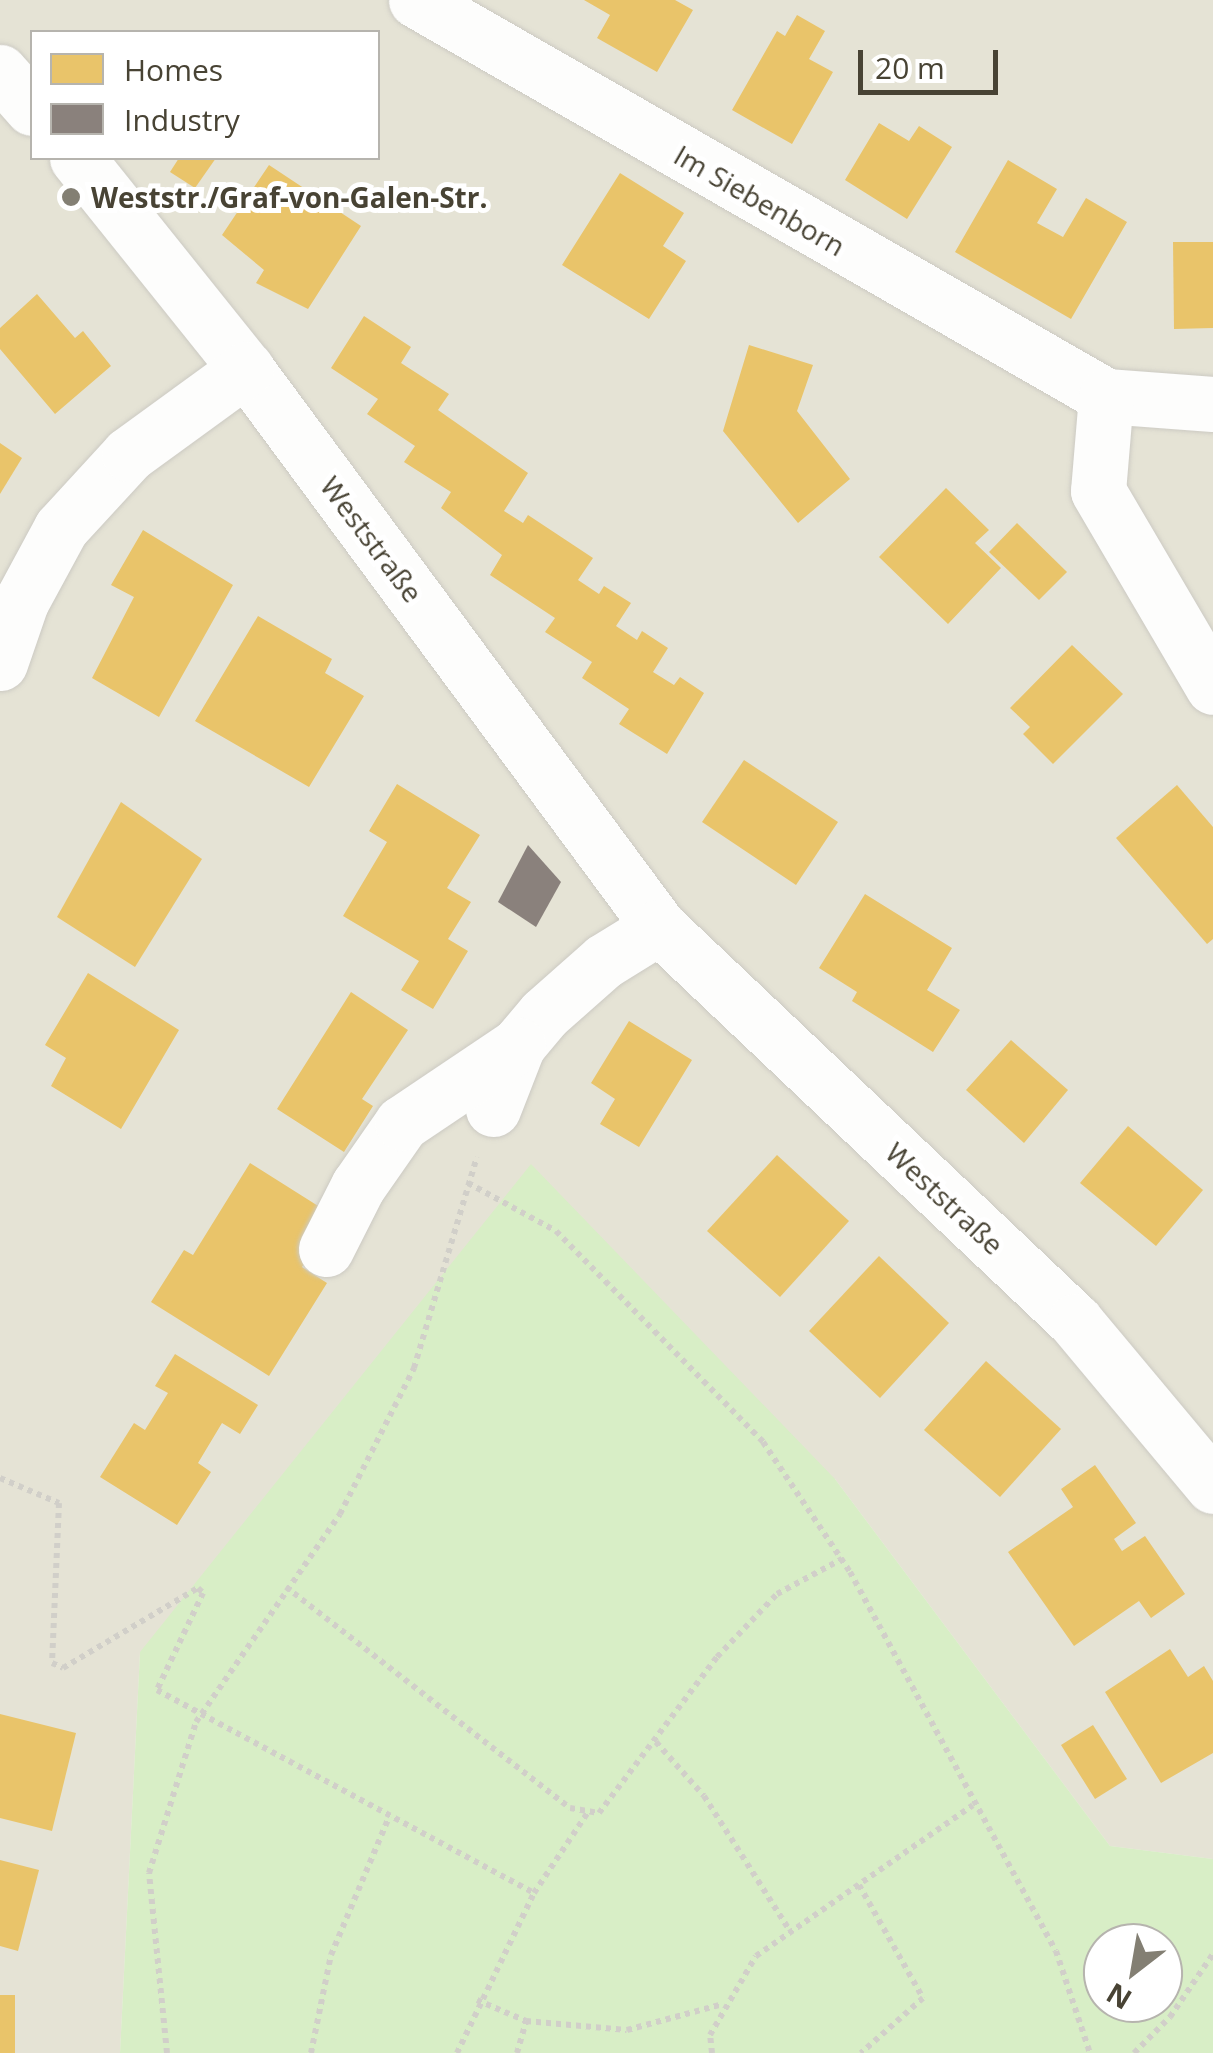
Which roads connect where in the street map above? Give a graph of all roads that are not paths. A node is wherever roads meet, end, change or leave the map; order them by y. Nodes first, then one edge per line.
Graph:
1 (416, 0) edge
2 (0, 72) edge
3 (30, 106) edge
4 (79, 160) edge
5 (246, 369) junction
6 (1106, 396) junction
7 (1213, 404) edge
8 (0, 663) edge
9 (1213, 687) edge
10 (660, 927) junction
11 (518, 1045) junction
12 (493, 1109) road end
13 (326, 1249) dead end
14 (1213, 1486) edge

1 - 6 street, Im Siebenborn
2 - 3 street
4 - 5 street, Weststraße
5 - 8 street
5 - 10 street, Weststraße
6 - 7 street, Im Siebenborn
6 - 9 street
10 - 11 street
10 - 14 street, Weststraße
11 - 12 street
11 - 13 street

